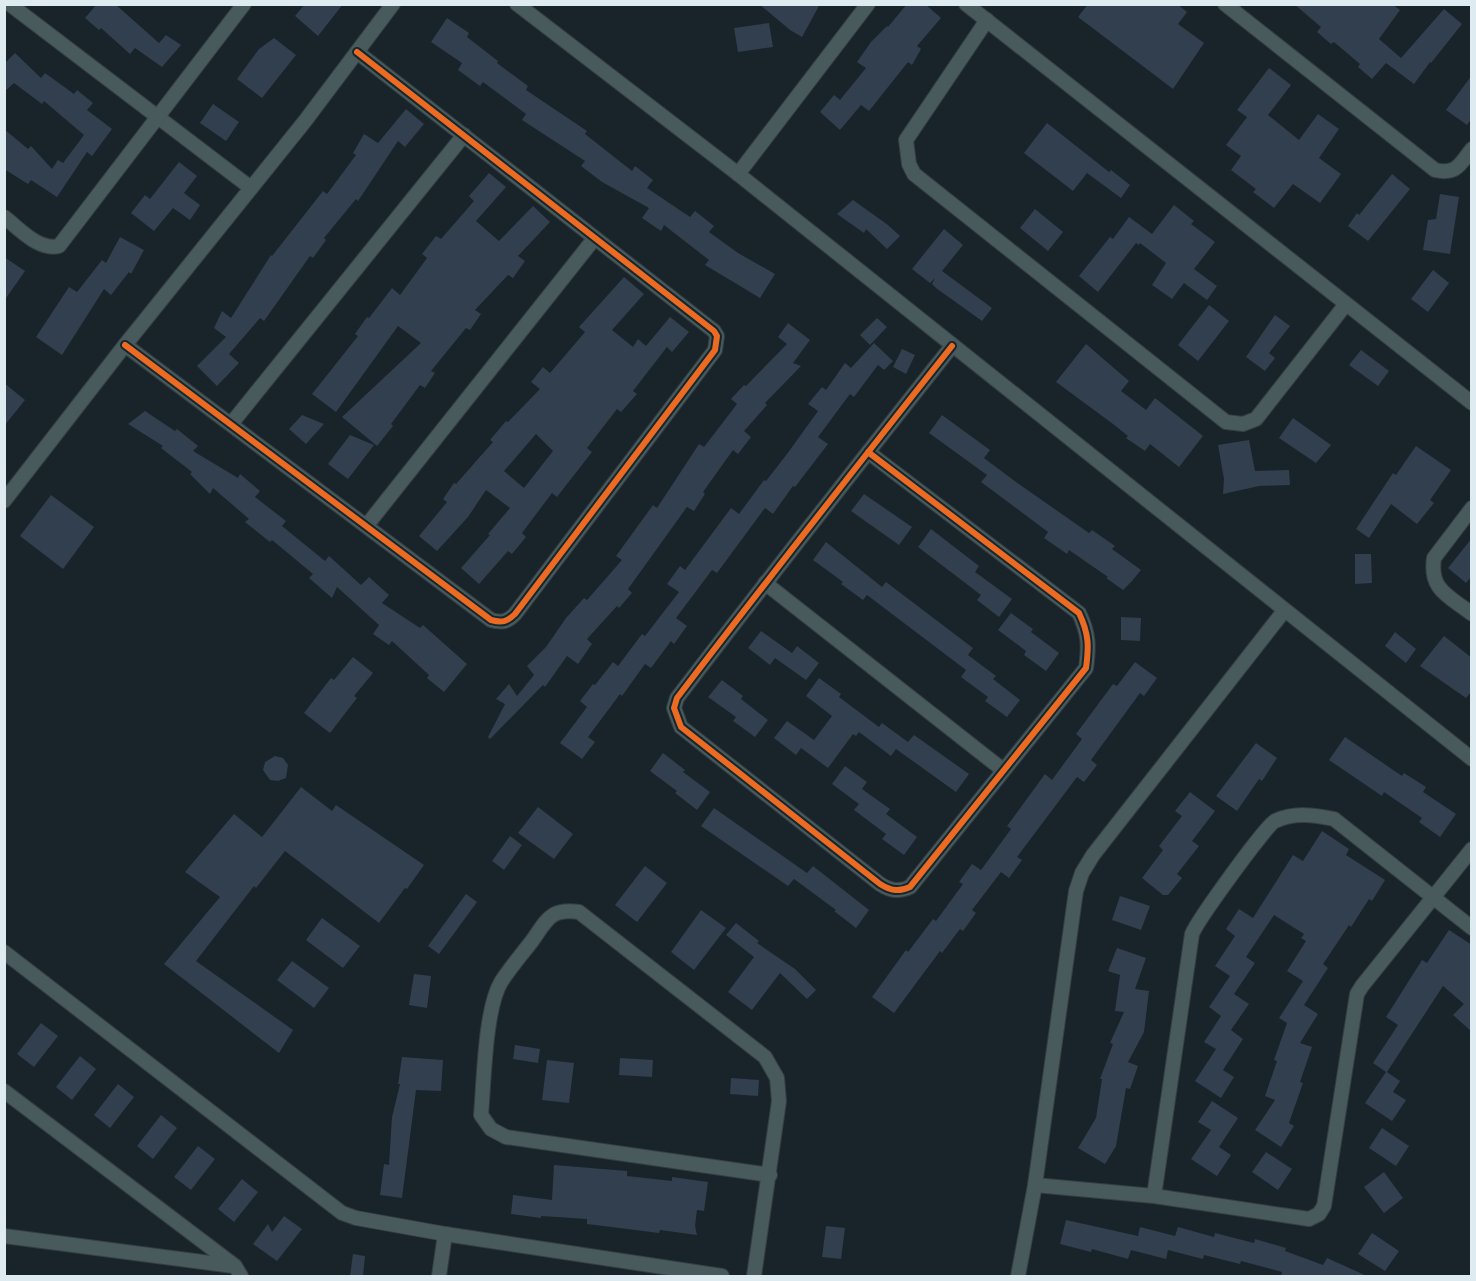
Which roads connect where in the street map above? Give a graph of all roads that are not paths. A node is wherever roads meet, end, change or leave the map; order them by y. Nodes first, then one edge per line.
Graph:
1 (244, 4) edge
2 (393, 4) edge
3 (517, 4) edge
4 (966, 4) edge
5 (1225, 4) edge
6 (865, 6) edge
7 (10, 9) edge
8 (987, 20) junction
9 (357, 52) junction
10 (156, 117) junction
11 (464, 135) junction
12 (1472, 149) edge
13 (738, 174) junction
14 (251, 188) junction
15 (4, 217) edge
16 (594, 239) junction
17 (1346, 304) junction
18 (125, 345) junction
19 (952, 346) junction
20 (1472, 403) edge
21 (231, 424) junction
22 (868, 452) junction
23 (4, 501) edge
24 (1472, 508) edge
25 (367, 525) junction
26 (765, 583) junction
27 (1284, 610) junction
28 (1472, 614) edge
29 (1472, 759) edge
30 (1003, 770) junction
31 (1472, 849) edge
32 (1431, 897) junction
33 (1472, 928) edge
34 (4, 952) edge
35 (4, 1091) edge
36 (770, 1175) junction
37 (1035, 1185) junction
38 (1154, 1196) junction
39 (445, 1234) junction
40 (4, 1236) edge
41 (238, 1271) edge
42 (439, 1276) edge
43 (723, 1276) edge
44 (754, 1276) edge
45 (1018, 1276) edge

1 - 10 street
2 - 9 street
3 - 13 street
4 - 8 street
5 - 12 street
6 - 13 street
7 - 10 street
8 - 17 street
8 - 17 street
9 - 11 street
9 - 14 street
10 - 14 street
10 - 15 street
11 - 16 street
11 - 21 street
13 - 19 street
14 - 18 street
16 - 25 street
16 - 25 street
17 - 20 street
18 - 21 street
18 - 23 street
19 - 22 street
19 - 27 street
21 - 25 street
22 - 26 street
22 - 30 street
24 - 28 street
26 - 30 street
26 - 30 street
27 - 29 street
27 - 37 street
31 - 32 street
32 - 33 street
32 - 38 street
32 - 38 street
34 - 39 street
35 - 41 street
36 - 36 street
36 - 44 street
37 - 38 street
37 - 45 street
39 - 42 street
39 - 43 street
40 - 41 street

